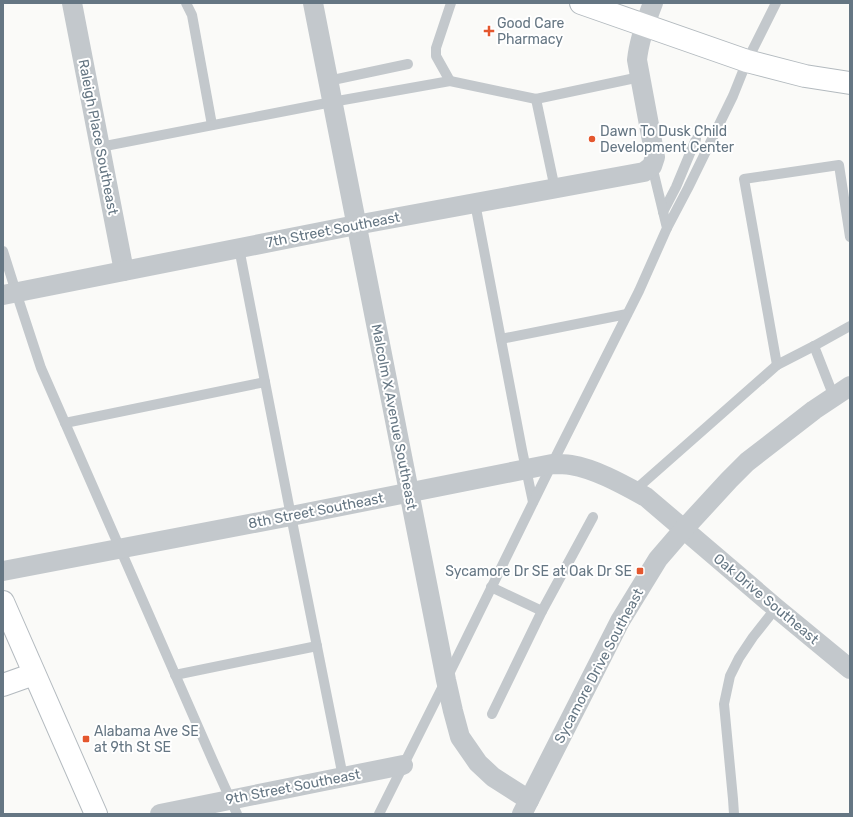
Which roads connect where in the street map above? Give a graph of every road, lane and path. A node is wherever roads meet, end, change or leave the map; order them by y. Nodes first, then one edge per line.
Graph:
1 (72, 3) edge
2 (186, 3) edge
3 (313, 3) edge
4 (451, 3) edge
5 (653, 3) edge
6 (776, 3) edge
7 (592, 5) edge
8 (645, 25) junction
9 (747, 61) junction
10 (408, 64) dead end
11 (640, 77) junction
12 (450, 80) junction
13 (328, 82) junction
14 (850, 83) edge
15 (536, 99) junction
16 (332, 102) junction
17 (212, 125) junction
18 (696, 139) dead end
19 (100, 147) junction
20 (653, 162) junction
21 (555, 189) junction
22 (475, 203) junction
23 (663, 212) junction
24 (356, 225) junction
25 (667, 228) junction
26 (850, 237) edge
27 (239, 248) junction
28 (3, 251) edge
29 (124, 271) junction
30 (9, 294) edge
31 (627, 314) junction
32 (850, 326) edge
33 (501, 339) junction
34 (814, 346) junction
35 (777, 364) junction
36 (265, 382) junction
37 (842, 392) edge
38 (65, 423) junction
39 (552, 464) junction
40 (526, 470) junction
41 (634, 491) junction
42 (409, 492) junction
43 (533, 502) junction
44 (291, 516) junction
45 (593, 517) dead end
46 (683, 530) junction
47 (120, 549) junction
48 (3, 571) edge
49 (491, 587) junction
50 (3, 602) edge
51 (776, 608) junction
52 (542, 611) junction
53 (317, 646) junction
54 (850, 669) edge
55 (34, 674) junction
56 (175, 675) junction
57 (446, 680) junction
58 (3, 685) edge
59 (492, 714) dead end
60 (403, 765) junction
61 (343, 777) junction
62 (234, 807) edge
63 (525, 807) edge
64 (96, 814) edge
65 (160, 814) edge
66 (379, 814) edge
67 (734, 814) edge

1 - 19 street, Raleigh Place Southeast
2 - 17 lane
3 - 13 street, Malcolm X Avenue Southeast
4 - 12 lane
5 - 8 street
6 - 9 lane
7 - 8 main road
8 - 9 main road
8 - 11 street
9 - 14 main road
9 - 25 lane
10 - 13 lane
11 - 15 lane
11 - 20 street
12 - 15 lane
12 - 16 lane
13 - 16 street, Malcolm X Avenue Southeast
15 - 21 lane
16 - 17 lane
16 - 24 street, Malcolm X Avenue Southeast
17 - 19 lane
18 - 23 lane
19 - 29 street, Raleigh Place Southeast
20 - 21 street, 7th Street Southeast
20 - 23 lane
21 - 22 street, 7th Street Southeast
22 - 24 street, 7th Street Southeast
22 - 33 lane
23 - 25 lane
24 - 27 street, 7th Street Southeast
24 - 42 street, Malcolm X Avenue Southeast
25 - 31 lane
26 - 35 lane
27 - 29 street, 7th Street Southeast
27 - 36 lane
28 - 30 lane
29 - 30 street, 7th Street Southeast
30 - 38 lane
31 - 33 lane
31 - 39 lane
32 - 34 lane
33 - 40 lane
34 - 35 lane
34 - 37 lane
35 - 41 lane
36 - 38 lane
36 - 44 lane
37 - 46 street, Sycamore Drive Southeast
38 - 47 lane
39 - 40 street, 8th Street Southeast
39 - 41 street, 8th Street Southeast
39 - 43 lane
40 - 42 street, 8th Street Southeast
40 - 43 lane
41 - 46 street, 8th Street Southeast
42 - 44 street, 8th Street Southeast
42 - 57 street, Malcolm X Avenue Southeast
43 - 49 lane
44 - 47 street, 8th Street Southeast
44 - 53 lane
45 - 52 lane
46 - 51 street, Oak Drive Southeast
46 - 63 street, Sycamore Drive Southeast
47 - 48 street, 8th Street Southeast
47 - 56 lane
49 - 52 lane
49 - 57 lane
50 - 55 main road
51 - 54 street, Oak Drive Southeast
51 - 67 lane
52 - 59 lane
53 - 56 lane
53 - 61 lane
55 - 58 main road
55 - 64 main road
56 - 62 lane
57 - 60 lane
57 - 63 street, Malcolm X Avenue Southeast
60 - 61 street, 9th Street Southeast
60 - 66 lane
61 - 62 street, 9th Street Southeast
62 - 65 street, 9th Street Southeast

